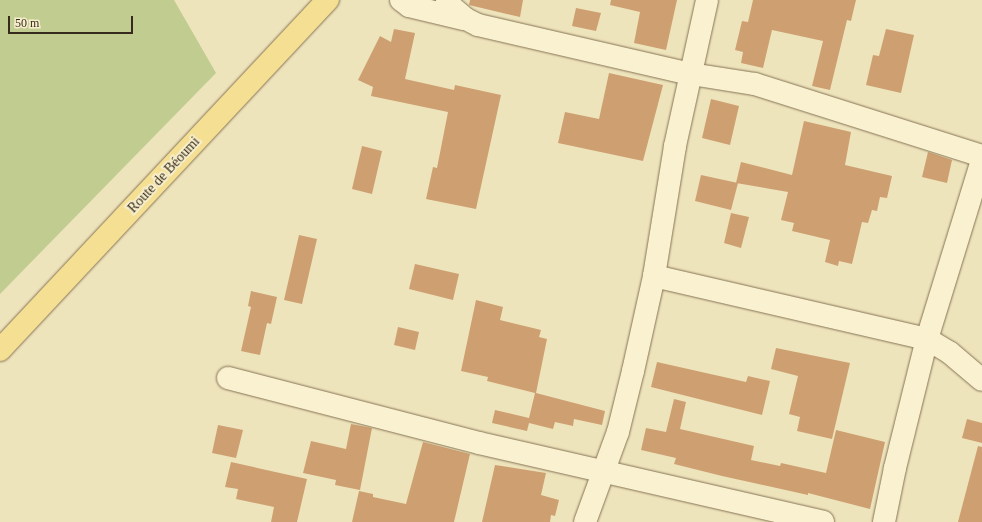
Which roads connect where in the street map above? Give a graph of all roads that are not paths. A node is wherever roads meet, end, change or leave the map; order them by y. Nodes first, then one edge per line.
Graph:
1 (328, 0) edge
2 (401, 0) edge
3 (447, 0) edge
4 (707, 0) edge
5 (466, 19) junction
6 (691, 74) junction
7 (982, 156) edge
8 (982, 160) edge
9 (654, 276) junction
10 (927, 339) junction
11 (0, 350) edge
12 (228, 378) dead end
13 (982, 380) edge
14 (605, 471) junction
15 (585, 522) edge
16 (824, 522) edge
17 (884, 522) edge

1 - 11 main road, Route de Béoumi
2 - 5 street
3 - 5 street
4 - 6 street
5 - 6 street
6 - 7 street
6 - 9 street
8 - 10 street
9 - 10 street
9 - 14 street
10 - 13 street
10 - 17 street
12 - 14 street
14 - 15 street
14 - 16 street

